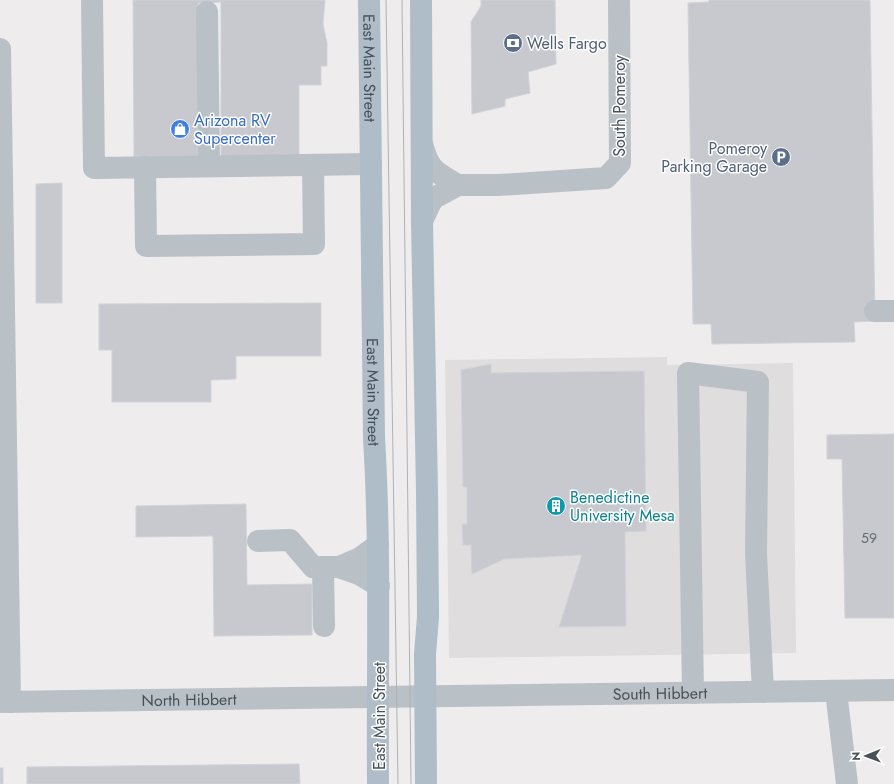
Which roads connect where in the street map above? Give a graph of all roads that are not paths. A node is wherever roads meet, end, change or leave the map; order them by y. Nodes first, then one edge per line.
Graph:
1 (92, 0) edge
2 (369, 0) edge
3 (421, 0) edge
4 (619, 0) edge
5 (207, 12) dead end
6 (0, 49) edge
7 (422, 144) junction
8 (371, 164) junction
9 (313, 165) junction
10 (209, 166) junction
11 (145, 167) junction
12 (458, 185) junction
13 (422, 221) junction
14 (258, 541) dead end
15 (378, 545) junction
16 (331, 567) junction
17 (379, 586) junction
18 (324, 626) dead end
19 (894, 690) edge
20 (836, 691) junction
21 (763, 692) junction
22 (693, 693) junction
23 (425, 696) junction
24 (378, 697) junction
25 (5, 702) edge
26 (378, 784) edge
27 (426, 784) edge
28 (847, 784) edge

1 - 11 street
2 - 8 main road, East Main Street
3 - 7 main road
4 - 12 street, South Pomeroy
5 - 10 street
6 - 25 street
7 - 12 street
7 - 13 main road
8 - 9 street
8 - 15 main road, East Main Street
9 - 10 street
9 - 11 street
10 - 11 street
12 - 13 street, South Pomeroy
13 - 23 main road
14 - 16 street
15 - 16 street
15 - 17 main road, East Main Street
16 - 17 street
16 - 18 street
17 - 24 main road, East Main Street
19 - 20 street, South Hibbert
20 - 21 street, South Hibbert
20 - 28 street
21 - 22 street, South Hibbert
21 - 22 street
22 - 23 street, South Hibbert
23 - 24 street, South Hibbert
23 - 27 main road
24 - 25 street, North Hibbert
24 - 26 main road, East Main Street

